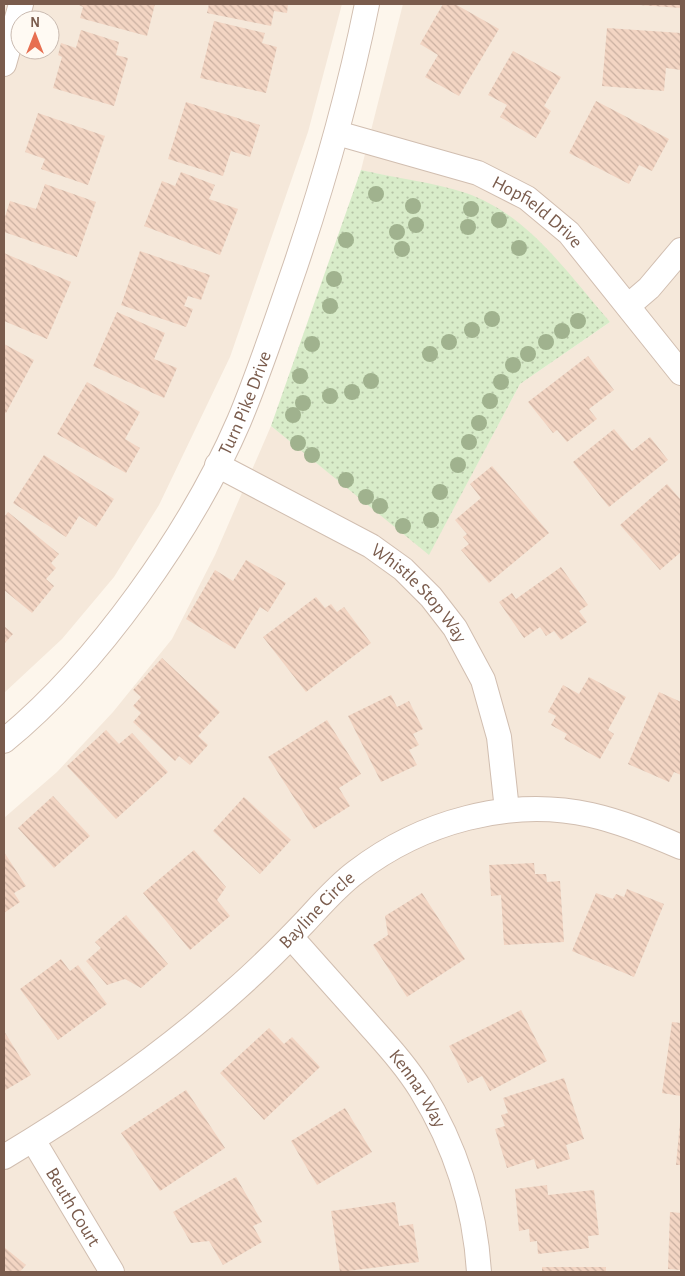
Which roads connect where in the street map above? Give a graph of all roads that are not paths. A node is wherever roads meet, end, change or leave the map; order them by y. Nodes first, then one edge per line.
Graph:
1 (21, 4) edge
2 (367, 4) edge
3 (4, 64) edge
4 (337, 133) junction
5 (681, 250) edge
6 (628, 306) junction
7 (681, 373) edge
8 (217, 465) junction
9 (4, 741) edge
10 (506, 810) junction
11 (681, 847) edge
12 (291, 937) junction
13 (33, 1140) junction
14 (4, 1157) edge
15 (112, 1272) edge
16 (479, 1272) edge

1 - 3 street
2 - 4 street, Turn Pike Drive
4 - 6 street, Hopfield Drive
4 - 8 street, Turn Pike Drive
5 - 6 street
6 - 7 street, Hopfield Drive
8 - 9 street, Turn Pike Drive
8 - 10 street, Whistle Stop Way
10 - 11 street, Bayline Circle
10 - 12 street, Bayline Circle
12 - 13 street, Bayline Circle
12 - 16 street, Kennar Way
13 - 14 street, Bayline Circle
13 - 15 street, Beuth Court

